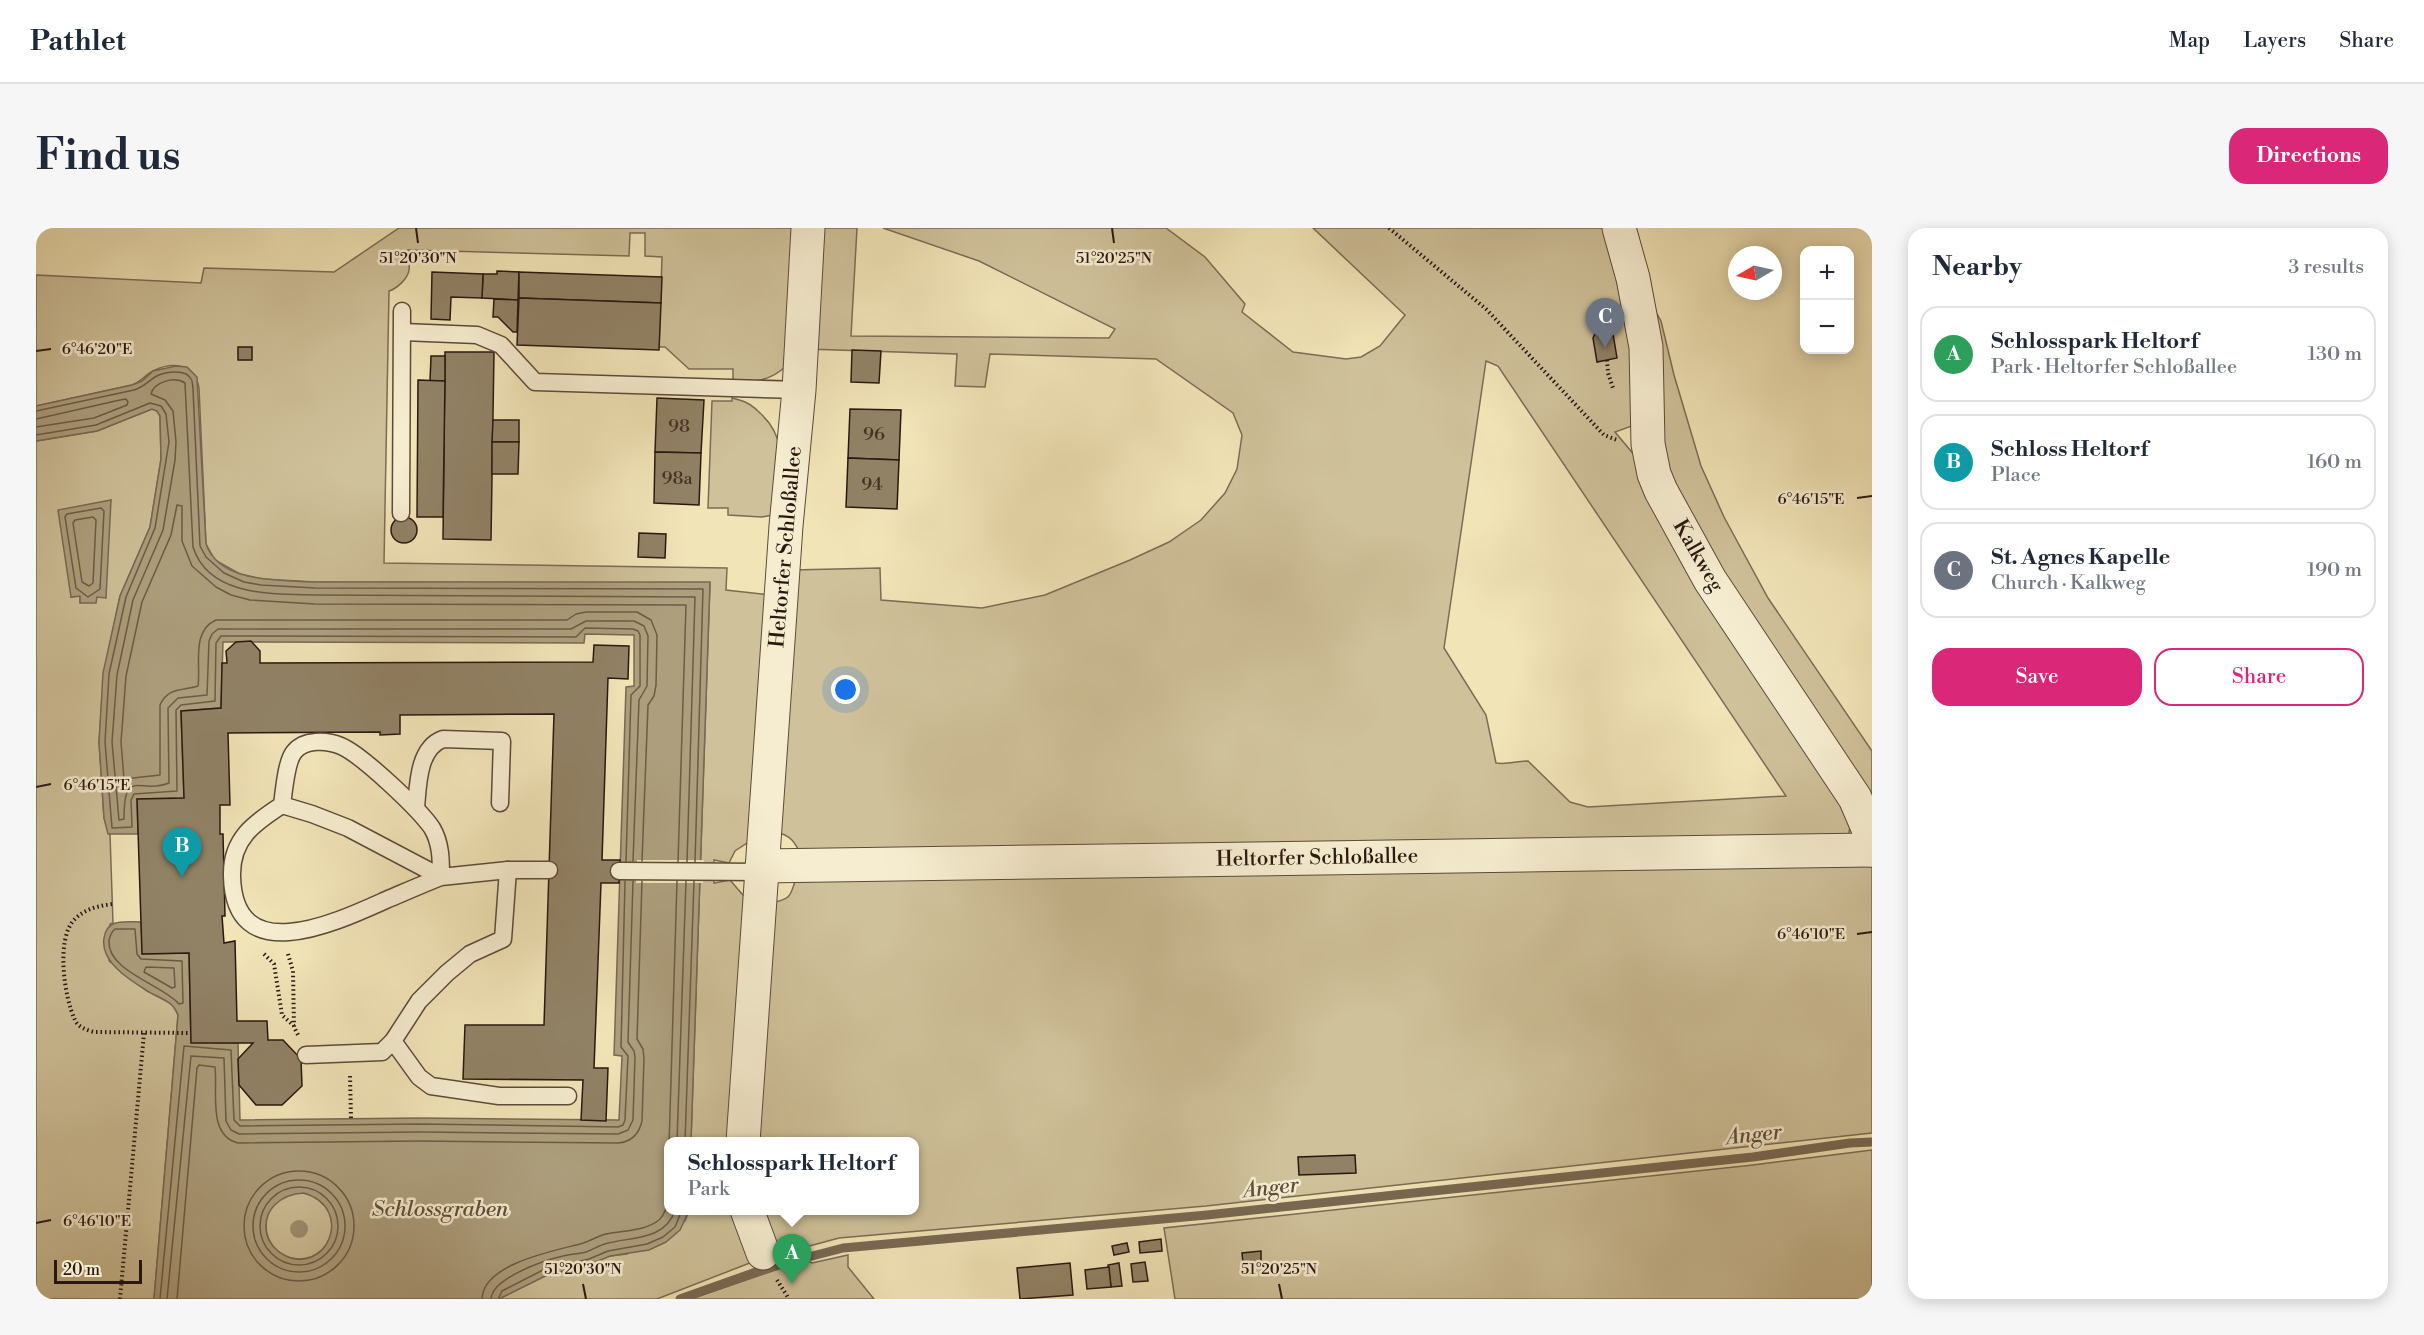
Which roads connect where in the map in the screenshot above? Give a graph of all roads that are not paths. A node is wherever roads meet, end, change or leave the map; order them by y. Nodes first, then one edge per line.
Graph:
1 (808, 228) edge
2 (1619, 228) edge
3 (402, 311) dead end
4 (403, 332) junction
5 (799, 390) junction
6 (401, 513) dead end
7 (500, 803) dead end
8 (282, 805) junction
9 (416, 808) junction
10 (1871, 850) edge
11 (762, 868) junction
12 (508, 870) junction
13 (549, 870) dead end
14 (628, 871) dead end
15 (441, 877) junction
16 (393, 1041) junction
17 (306, 1055) road end
18 (568, 1096) dead end
19 (743, 1137) edge
20 (749, 1215) edge
21 (770, 1266) road end

1 - 5 street, Heltorfer Schloßallee
2 - 10 street, Kalkweg
3 - 4 lane
4 - 5 lane
4 - 6 lane
5 - 11 street, Heltorfer Schloßallee
7 - 9 lane
8 - 9 lane
8 - 15 lane
8 - 15 lane
9 - 15 lane
10 - 11 street, Heltorfer Schloßallee
11 - 14 lane
11 - 19 street, Heltorfer Schloßallee
12 - 13 lane
12 - 15 lane
12 - 16 lane
16 - 17 lane
16 - 18 lane
20 - 21 street

